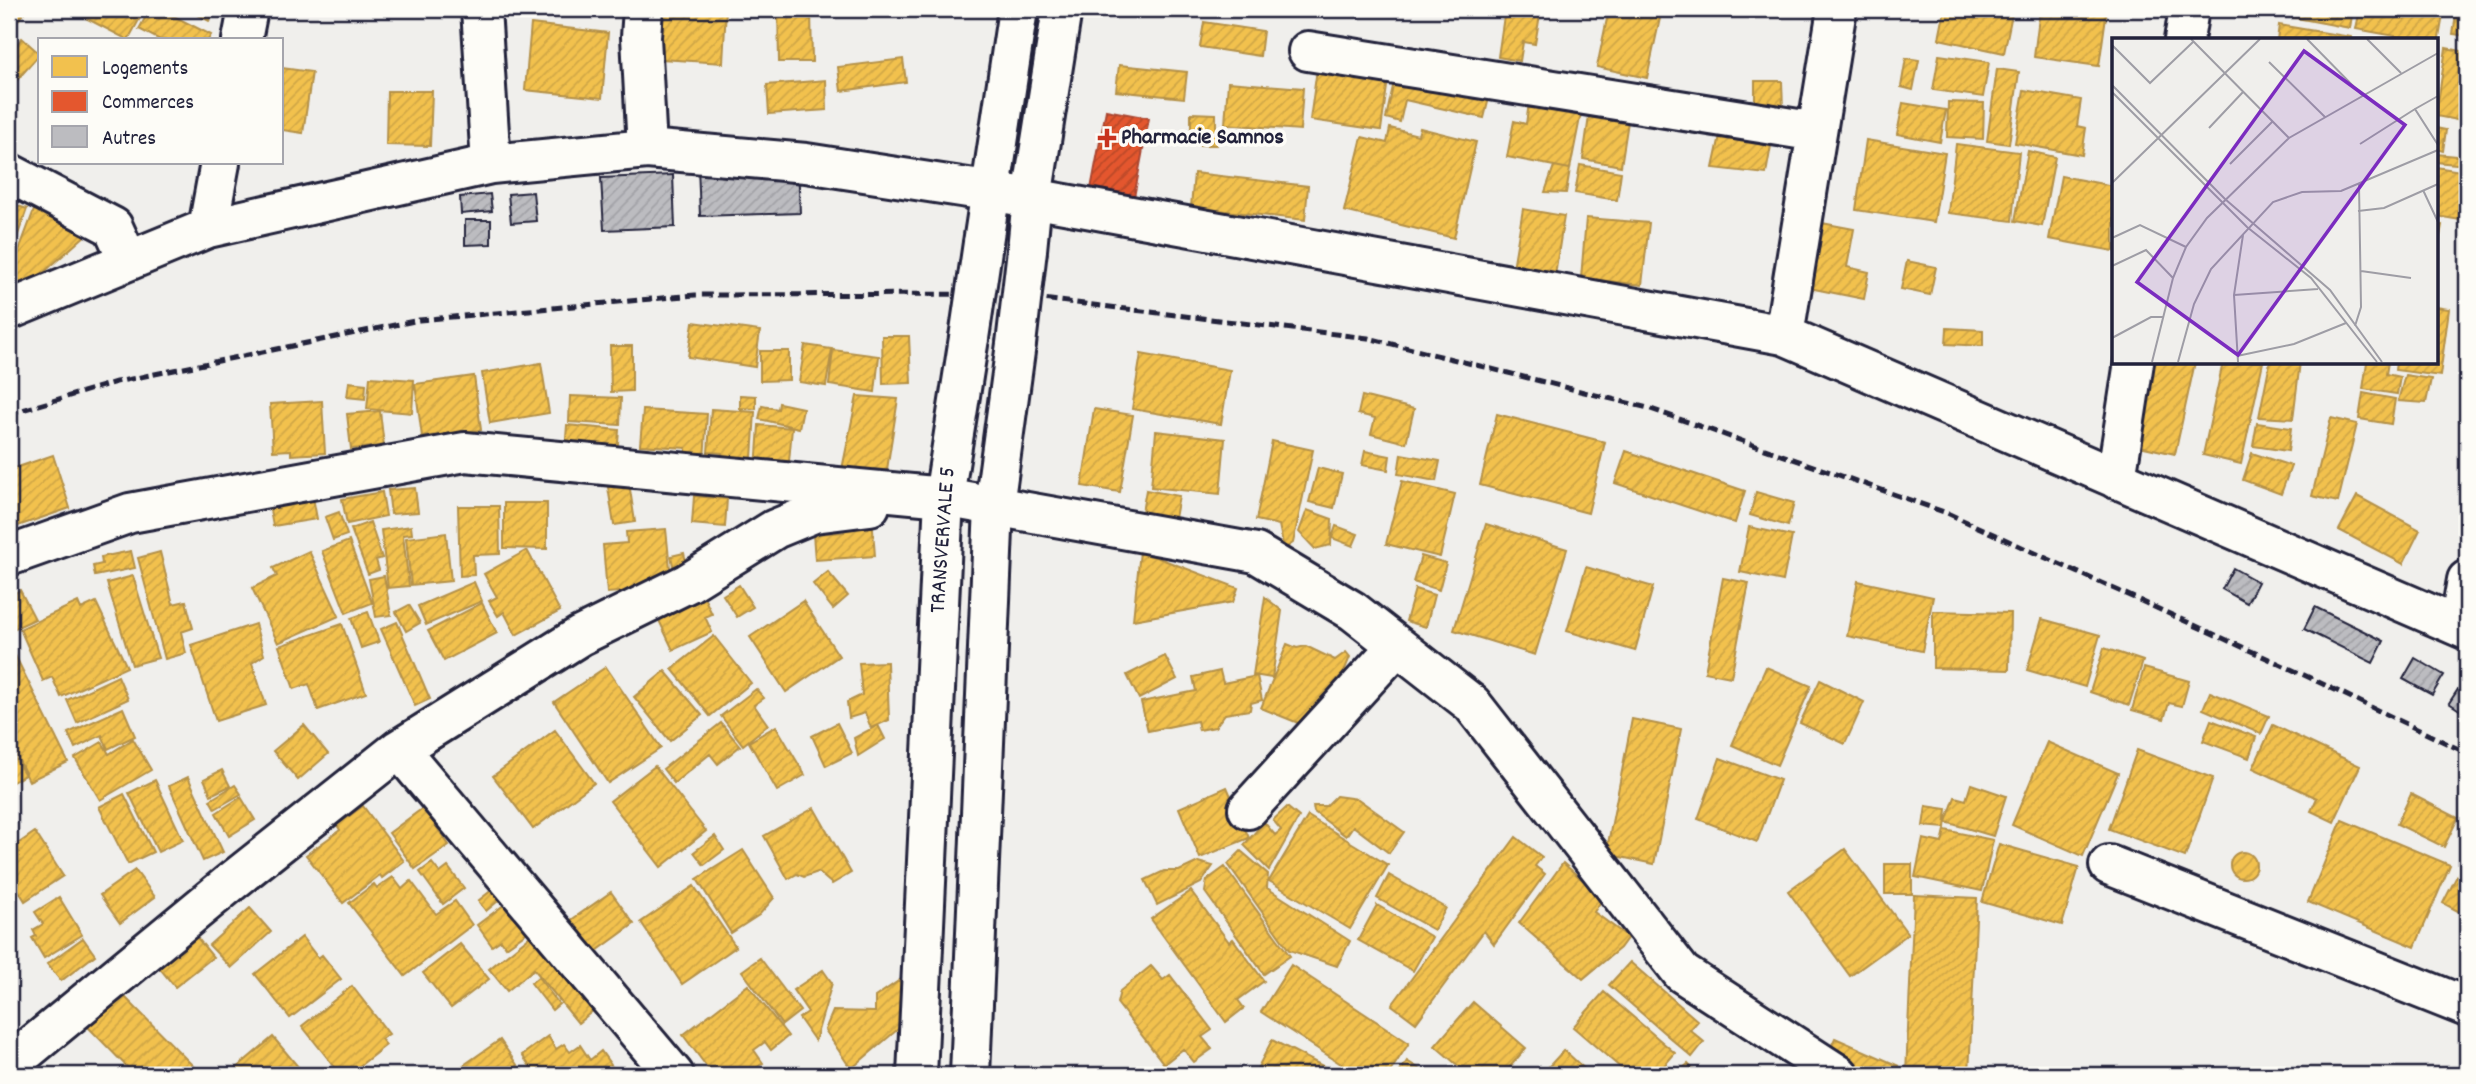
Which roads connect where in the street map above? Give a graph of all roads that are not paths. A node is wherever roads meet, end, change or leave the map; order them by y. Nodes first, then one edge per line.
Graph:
1 (247, 9) edge
2 (481, 9) edge
3 (643, 9) edge
4 (1018, 9) edge
5 (1062, 9) edge
6 (1837, 9) edge
7 (2189, 9) edge
8 (242, 38) edge
9 (2184, 38) edge
10 (1308, 51) dead end
11 (1817, 132) junction
12 (647, 149) junction
13 (220, 164) edge
14 (491, 164) junction
15 (9, 173) edge
16 (992, 192) junction
17 (1032, 198) junction
18 (208, 228) junction
19 (128, 260) junction
20 (9, 310) edge
21 (1784, 334) junction
22 (2134, 364) edge
23 (2116, 479) junction
24 (944, 497) junction
25 (994, 506) junction
26 (9, 556) edge
27 (2467, 580) edge
28 (2463, 628) edge
29 (1397, 646) junction
30 (400, 749) junction
31 (1248, 809) dead end
32 (2109, 864) dead end
33 (2467, 1006) edge
34 (9, 1065) edge
35 (1823, 1072) edge
36 (674, 1075) edge
37 (917, 1075) edge
38 (970, 1075) edge

1 - 8 street
2 - 14 street
3 - 12 street
4 - 16 street, TRANSVERVALE 5
5 - 17 street, TRANSVERVALE 5
6 - 11 street
7 - 9 street
10 - 11 street
11 - 21 street
12 - 14 street
12 - 16 street
13 - 18 street
14 - 18 street
15 - 19 street
16 - 17 street
16 - 24 street, TRANSVERVALE 5, bridge
17 - 21 street
17 - 25 street, TRANSVERVALE 5, bridge
18 - 19 street
19 - 20 street
21 - 23 street
22 - 23 street
23 - 28 street
24 - 25 street
24 - 26 street
24 - 30 street
24 - 37 street, TRANSVERVALE 5
25 - 29 street
25 - 38 street, TRANSVERVALE 5
27 - 28 street
29 - 31 street
29 - 35 street
30 - 34 street
30 - 36 street
32 - 33 street

